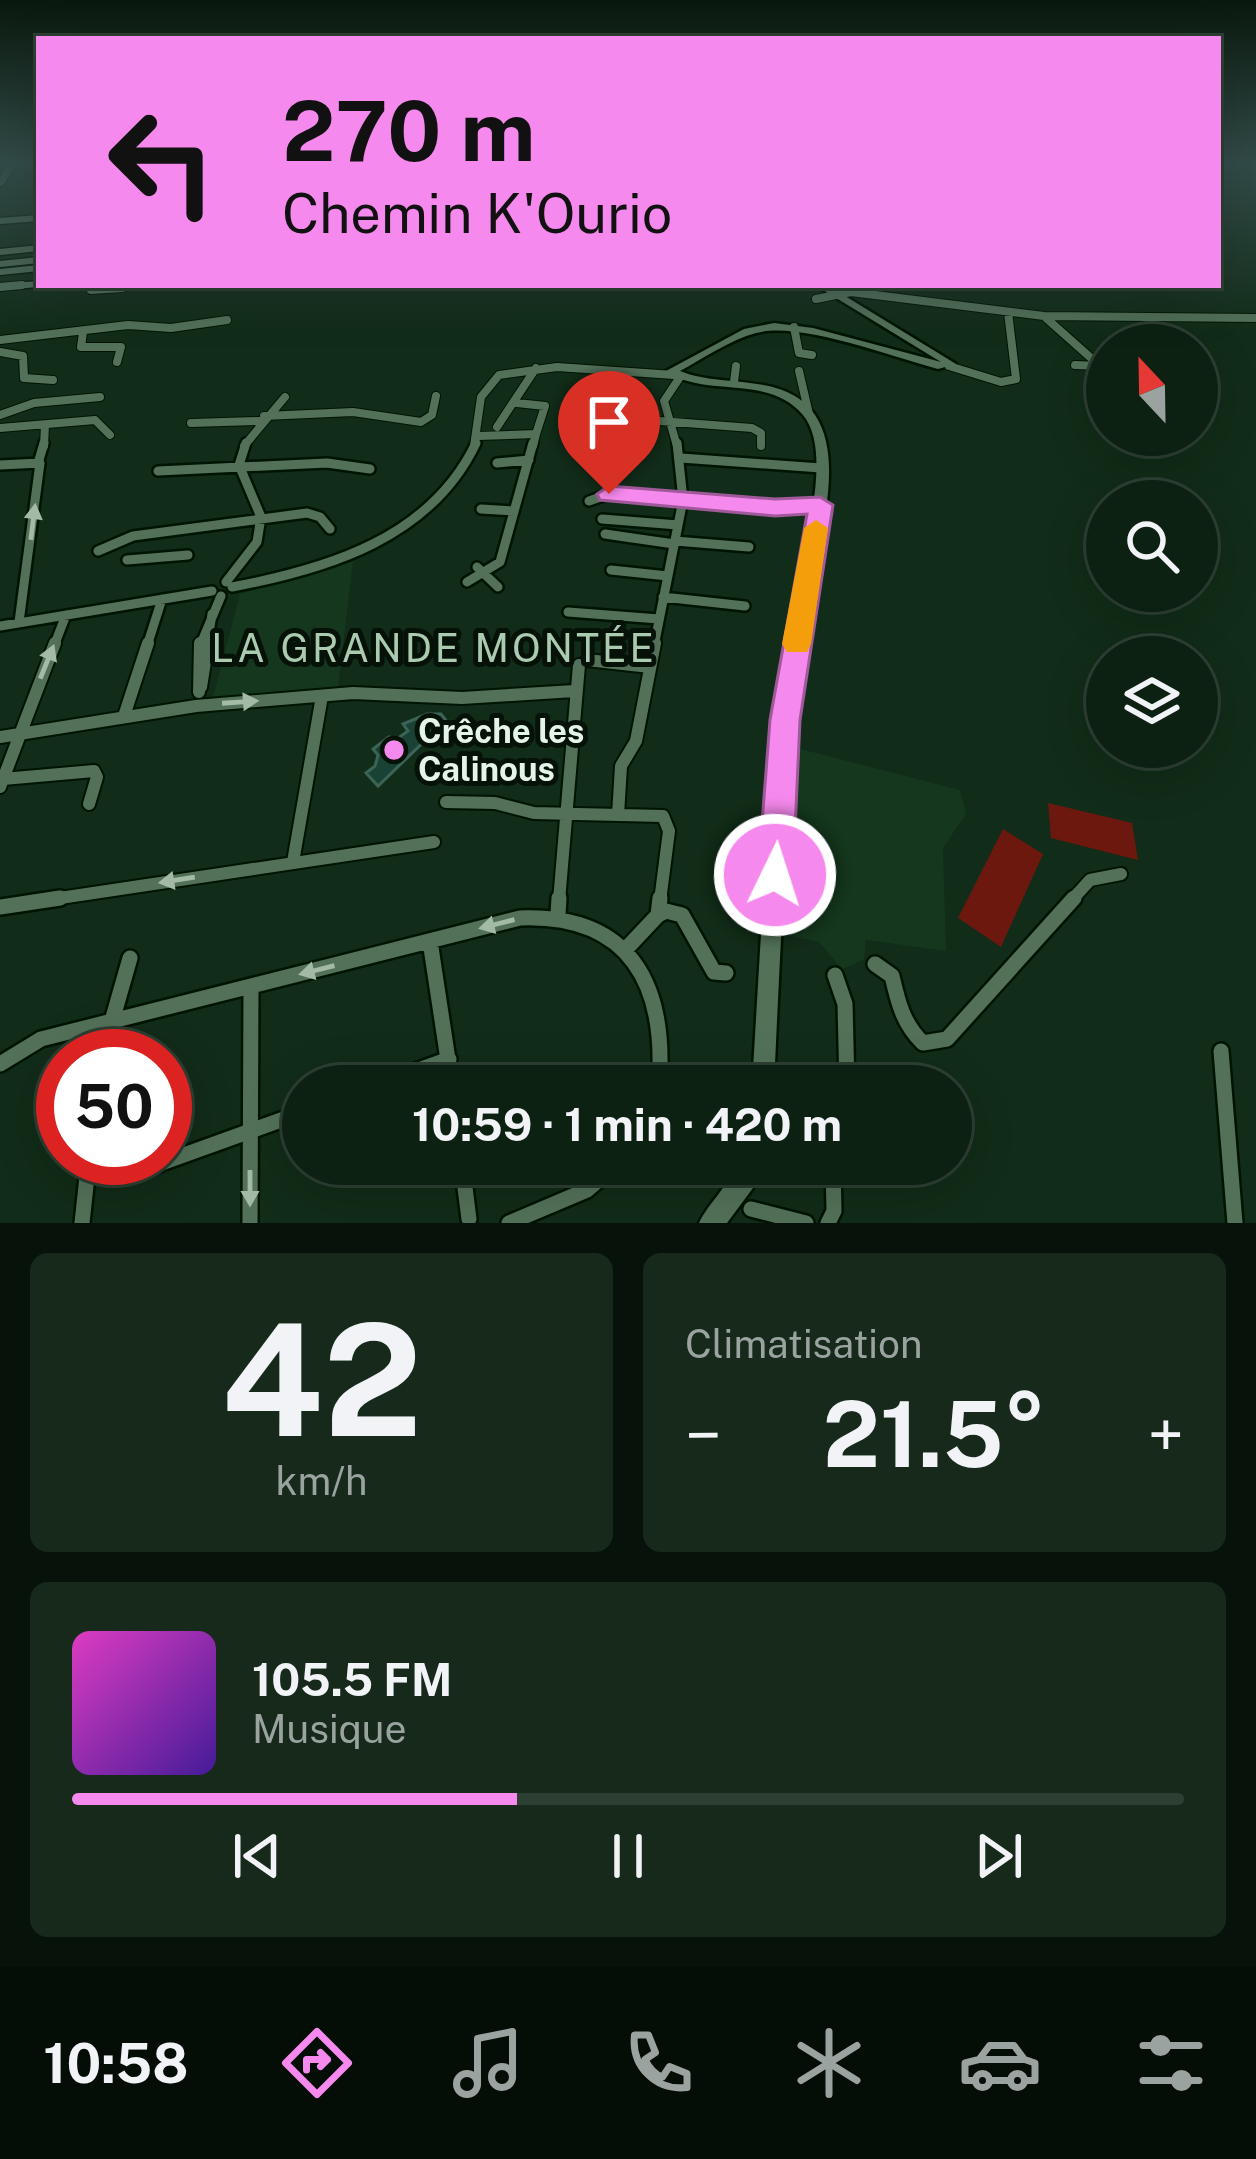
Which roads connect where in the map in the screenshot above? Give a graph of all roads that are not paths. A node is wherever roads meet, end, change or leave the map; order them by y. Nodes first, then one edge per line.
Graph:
1 (36, 248) edge
2 (0, 252) edge
3 (36, 264) edge
4 (0, 268) edge
5 (36, 284) edge
6 (0, 287) edge
7 (92, 288) edge
8 (122, 288) dead end
9 (827, 288) edge
10 (839, 293) junction
11 (816, 299) dead end
12 (1008, 311) junction
13 (1044, 316) junction
14 (1256, 318) edge
15 (227, 320) dead end
16 (794, 327) junction
17 (82, 332) junction
18 (0, 340) edge
19 (1086, 350) edge
20 (0, 352) edge
21 (1069, 352) dead end
22 (1086, 352) edge
23 (812, 355) dead end
24 (117, 362) dead end
25 (1076, 365) dead end
26 (1086, 365) edge
27 (736, 366) dead end
28 (950, 366) junction
29 (536, 368) junction
30 (800, 371) dead end
31 (677, 376) junction
32 (53, 380) dead end
33 (734, 382) junction
34 (436, 396) dead end
35 (100, 397) dead end
36 (285, 397) dead end
37 (517, 403) junction
38 (809, 414) junction
39 (0, 415) edge
40 (261, 419) junction
41 (191, 423) dead end
42 (45, 424) junction
43 (672, 424) junction
44 (497, 427) junction
45 (0, 428) edge
46 (477, 431) junction
47 (537, 431) junction
48 (597, 434) dead end
49 (110, 435) dead end
50 (761, 446) dead end
51 (681, 458) junction
52 (39, 460) junction
53 (529, 460) junction
54 (497, 463) dead end
55 (0, 465) edge
56 (821, 468) junction
57 (238, 469) junction
58 (370, 469) dead end
59 (158, 471) dead end
60 (683, 500) junction
61 (589, 501) dead end
62 (820, 505) junction
63 (481, 509) dead end
64 (513, 512) junction
65 (602, 519) dead end
66 (261, 520) junction
67 (678, 526) junction
68 (330, 529) dead end
69 (100, 530) dead end
70 (172, 532) junction
71 (604, 534) dead end
72 (674, 542) junction
73 (749, 547) dead end
74 (188, 555) dead end
75 (792, 556) dead end
76 (164, 557) junction
77 (127, 560) dead end
78 (482, 570) junction
79 (611, 570) dead end
80 (803, 570) junction
81 (668, 576) junction
82 (467, 581) dead end
83 (229, 584) junction
84 (498, 587) dead end
85 (216, 593) junction
86 (663, 598) junction
87 (162, 599) junction
88 (745, 607) dead end
89 (568, 612) dead end
90 (66, 615) junction
91 (659, 619) junction
92 (20, 622) junction
93 (0, 626) edge
94 (650, 667) junction
95 (574, 691) junction
96 (322, 696) junction
97 (197, 699) junction
98 (124, 716) junction
99 (19, 733) junction
100 (0, 737) edge
101 (2, 783) edge
102 (446, 802) dead end
103 (89, 804) dead end
104 (565, 814) junction
105 (618, 814) junction
106 (434, 842) dead end
107 (292, 862) junction
108 (1121, 874) dead end
109 (0, 907) edge
110 (558, 914) junction
111 (658, 915) junction
112 (430, 941) junction
113 (625, 950) junction
114 (130, 958) dead end
115 (875, 964) dead end
116 (726, 973) dead end
117 (835, 975) dead end
118 (251, 987) junction
119 (113, 1021) junction
120 (110, 1029) edge
121 (1221, 1051) dead end
122 (449, 1059) junction
123 (0, 1064) edge
124 (432, 1065) edge
125 (450, 1065) edge
126 (661, 1065) edge
127 (765, 1065) edge
128 (846, 1065) edge
129 (282, 1119) edge
130 (249, 1131) junction
131 (192, 1152) edge
132 (86, 1185) edge
133 (464, 1185) edge
134 (592, 1185) edge
135 (737, 1185) edge
136 (748, 1185) edge
137 (833, 1185) edge
138 (752, 1216) edge
139 (467, 1222) edge
140 (82, 1223) edge
141 (250, 1223) edge
142 (509, 1223) edge
143 (712, 1223) edge
144 (806, 1223) edge
145 (828, 1223) edge
146 (1235, 1223) edge

1 - 2 street
3 - 4 street
5 - 6 street
7 - 8 street
9 - 10 main road
10 - 11 street
10 - 12 street
10 - 28 main road
12 - 13 street
12 - 28 street
13 - 14 street
13 - 19 street
15 - 17 street
16 - 23 street
16 - 28 main road
16 - 31 main road
17 - 18 street
17 - 24 street
20 - 32 street
21 - 22 street
25 - 26 street
27 - 33 street
29 - 31 street
29 - 37 street
29 - 46 street
30 - 38 street
31 - 33 main road
31 - 43 street
33 - 38 main road
34 - 40 street
35 - 39 street
36 - 40 street
37 - 44 street
37 - 47 street
38 - 56 main road
40 - 41 street
40 - 57 street
42 - 45 street
42 - 49 street
42 - 52 street
43 - 48 street
43 - 50 street
43 - 51 street
44 - 46 street
44 - 47 street
46 - 47 street
46 - 83 street
47 - 53 street
51 - 56 street
51 - 60 street
52 - 55 street
92 -> 52 street
53 - 54 street
53 - 64 street
56 - 62 main road
57 - 58 street
57 - 59 street
57 - 66 street
60 - 61 street
60 - 62 street
60 - 67 street
62 - 80 main road
63 - 64 street
64 - 78 street
65 - 67 street
66 - 68 street
66 - 70 street
66 - 83 street
67 - 72 street
69 - 70 street
70 - 76 street
71 - 72 street
72 - 73 street
72 - 81 street
74 - 76 street
75 - 80 street
76 - 77 street
78 - 82 street
78 - 84 street
79 - 81 street
80 - 127 main road
81 - 86 street
83 - 85 street
85 - 87 street
85 - 97 street
86 - 88 street
86 - 91 street
87 - 90 street
87 - 98 street
89 - 91 street
90 - 92 street
99 -> 90 street
91 - 94 street
92 - 93 street
94 - 95 street
94 - 105 street
95 - 96 street
95 - 104 street
97 -> 96 street
96 - 107 street
97 - 98 street
98 - 99 street
99 - 100 street
99 - 101 street
101 - 103 street
102 - 104 street
104 - 105 street
104 - 110 street
105 - 111 street
106 - 107 street
107 -> 109 street
108 - 115 street
110 -> 112 street
110 - 113 street
111 - 113 street
111 - 116 street
112 -> 118 street
112 - 122 street
113 - 126 street
114 - 119 street
117 - 128 street
118 - 119 street
118 - 130 street
119 - 120 street
119 - 123 street
121 - 146 street
122 - 124 street
122 - 125 street
129 - 130 street
130 - 131 street
130 -> 141 street
132 - 140 street
133 - 139 street
134 - 142 street
135 - 143 main road
136 - 138 street
137 - 145 street
138 - 144 street

